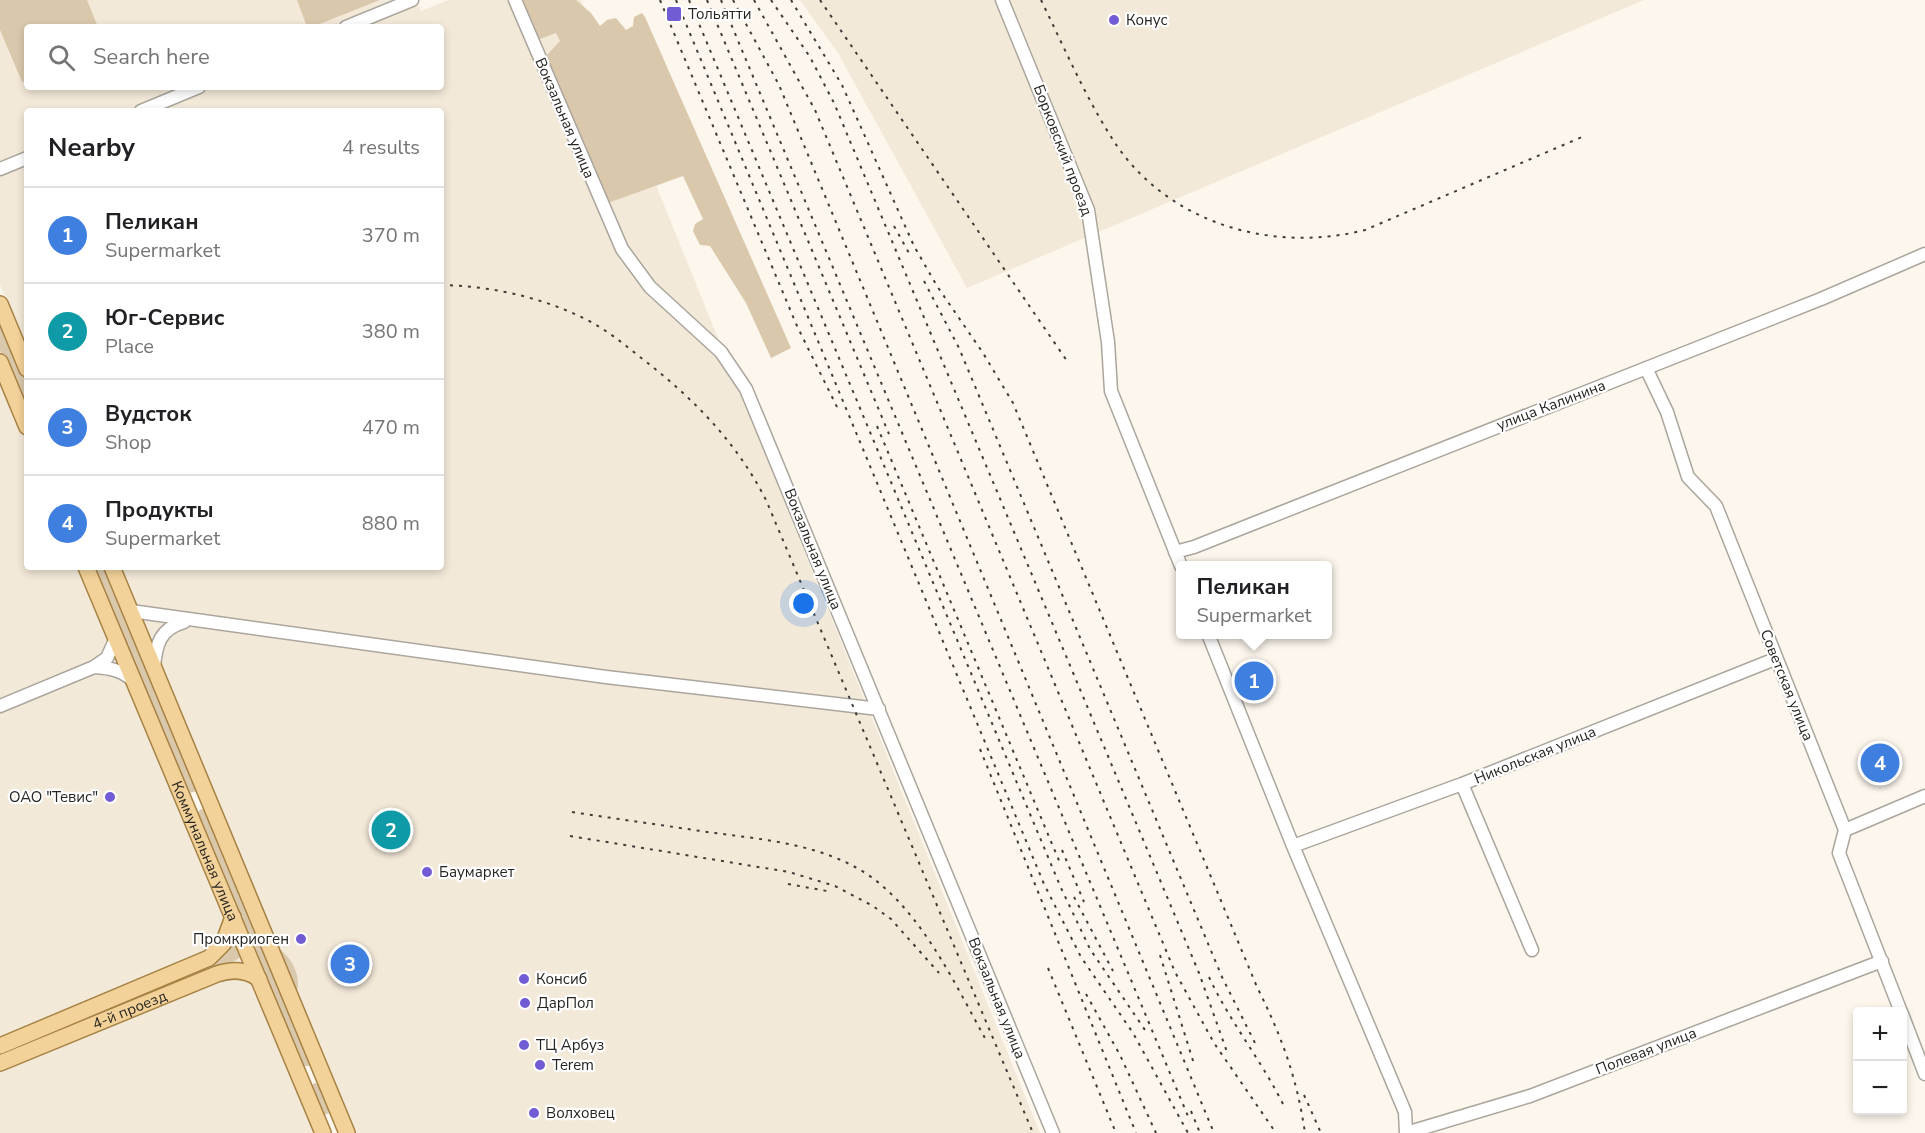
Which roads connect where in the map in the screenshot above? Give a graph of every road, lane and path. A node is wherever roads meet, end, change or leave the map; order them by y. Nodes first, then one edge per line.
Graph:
1 (412, 0) edge
2 (515, 0) edge
3 (1002, 0) edge
4 (353, 24) edge
5 (193, 90) edge
6 (148, 108) edge
7 (24, 159) edge
8 (0, 169) edge
9 (1925, 254) edge
10 (0, 304) edge
11 (0, 362) edge
12 (24, 362) edge
13 (1646, 368) junction
14 (24, 420) edge
15 (1175, 552) junction
16 (1179, 561) edge
17 (87, 570) edge
18 (113, 570) edge
19 (131, 611) junction
20 (187, 621) junction
21 (116, 638) junction
22 (1210, 639) edge
23 (1775, 659) junction
24 (94, 667) junction
25 (154, 668) junction
26 (135, 682) junction
27 (0, 706) edge
28 (879, 710) junction
29 (1462, 784) junction
30 (1925, 796) edge
31 (207, 797) junction
32 (186, 806) junction
33 (1845, 830) junction
34 (1293, 846) junction
35 (232, 917) junction
36 (1532, 950) dead end
37 (1882, 961) junction
38 (259, 979) junction
39 (1900, 1007) edge
40 (1907, 1026) edge
41 (0, 1046) edge
42 (0, 1063) edge
43 (320, 1067) junction
44 (1925, 1074) edge
45 (299, 1076) junction
46 (323, 1133) edge
47 (347, 1133) edge
48 (1053, 1133) edge
49 (1406, 1133) edge

1 - 4 street
2 - 28 street, Вокзальная улица
3 - 15 street, Борковский проезд
5 - 6 street
7 - 8 street
9 - 13 street, улица Калинина
10 - 12 main road
11 - 14 main road
13 - 15 street, улица Калинина
13 - 23 street, Советская улица
15 - 16 street
17 - 21 main road, Коммунальная улица
18 - 19 main road, Коммунальная улица
19 - 20 street
19 - 25 main road, Коммунальная улица
20 - 25 street
20 - 28 street
21 - 24 street
21 - 26 main road, Коммунальная улица
22 - 34 street
23 - 29 street, Никольская улица
23 - 33 street, Советская улица
24 - 26 street
24 - 27 street
25 - 31 main road, Коммунальная улица
26 - 32 main road, Коммунальная улица
28 - 48 street, Вокзальная улица
29 - 34 street, Никольская улица
29 - 36 street
30 - 33 street
31 - 32 main road
31 - 43 main road, Коммунальная улица
32 - 35 main road, Коммунальная улица
33 - 37 street, Советская улица
34 - 49 street
35 - 38 main road, Коммунальная улица
35 - 41 main road, 4-й проезд
37 - 39 street, Советская улица
37 - 49 street, Полевая улица
38 - 42 main road, 4-й проезд
38 - 45 main road, Коммунальная улица
40 - 44 street, Советская улица
43 - 45 main road
43 - 47 main road, Коммунальная улица
45 - 46 main road, Коммунальная улица

